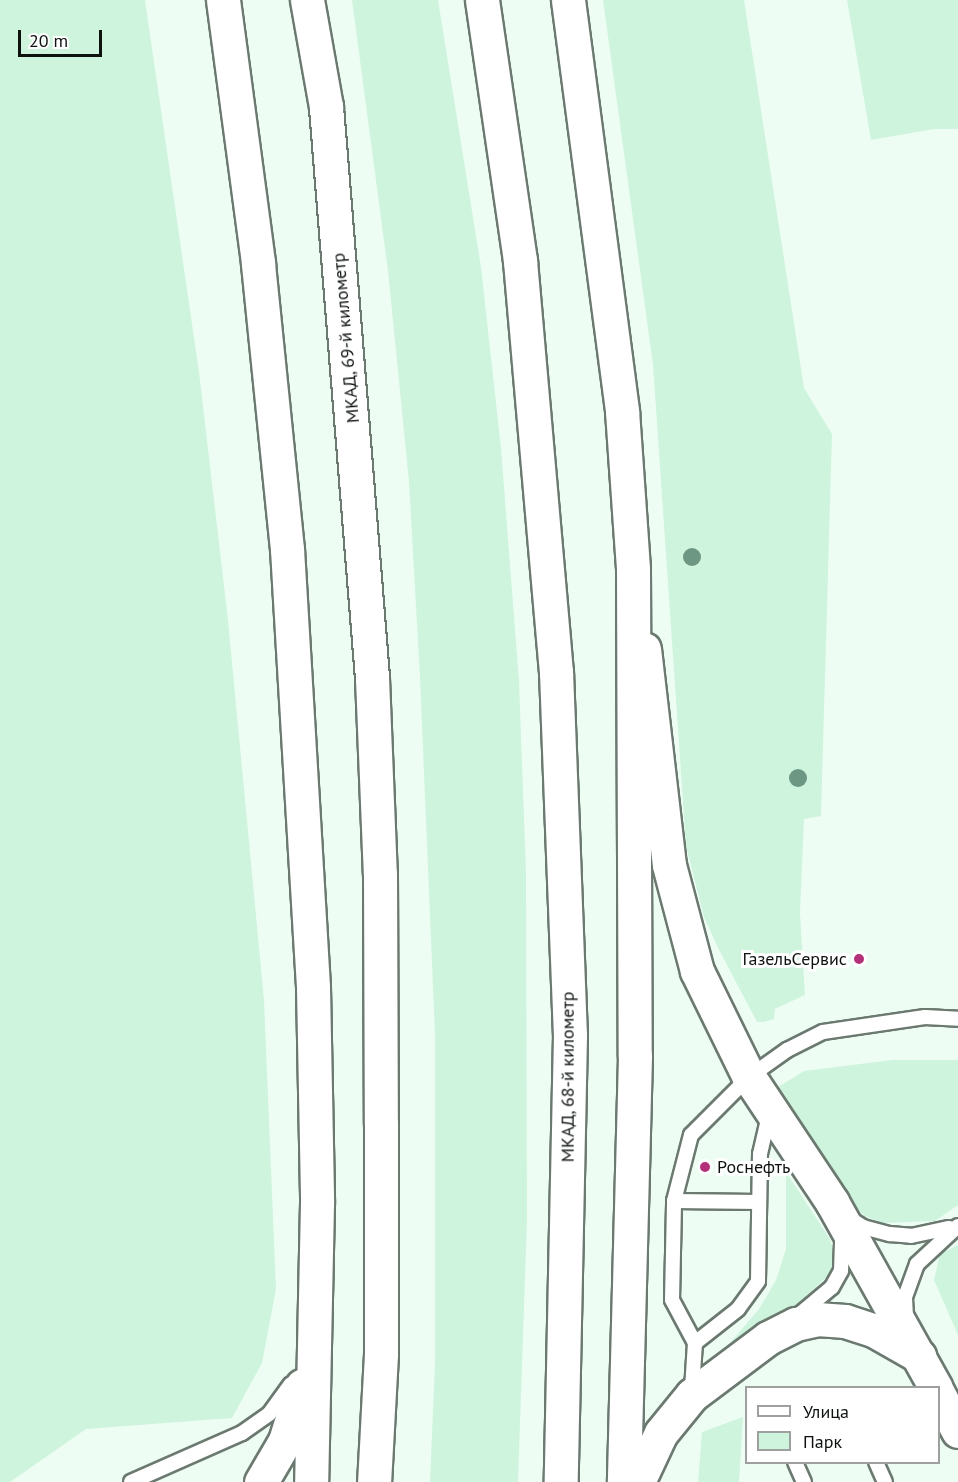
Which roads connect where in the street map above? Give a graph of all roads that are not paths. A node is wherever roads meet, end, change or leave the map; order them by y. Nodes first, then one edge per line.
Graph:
1 (223, 0) edge
2 (307, 0) edge
3 (482, 0) edge
4 (568, 0) edge
5 (633, 569) junction
6 (958, 1019) edge
7 (749, 1077) junction
8 (770, 1111) junction
9 (674, 1201) junction
10 (759, 1202) junction
11 (832, 1202) junction
12 (958, 1225) edge
13 (315, 1319) junction
14 (768, 1338) junction
15 (695, 1343) junction
16 (919, 1356) junction
17 (307, 1363) junction
18 (935, 1386) edge
19 (692, 1395) junction
20 (940, 1395) edge
21 (958, 1431) edge
22 (796, 1464) edge
23 (877, 1464) edge
24 (131, 1482) edge
25 (261, 1482) edge
26 (311, 1482) edge
27 (374, 1482) edge
28 (561, 1482) edge
29 (624, 1482) edge
30 (638, 1482) edge
31 (804, 1482) edge
32 (885, 1482) edge

1 - 13 main road
2 - 27 main road, МКАД, 69-й километр
3 - 28 main road, МКАД, 68-й километр
4 - 5 main road
5 - 7 main road
5 - 29 main road
6 - 7 lane
7 - 8 main road
7 - 9 lane
8 - 10 lane
8 - 11 main road
9 - 10 lane
9 - 15 lane
10 - 15 lane
11 - 12 lane
11 - 14 lane
11 - 16 main road
12 - 16 lane
13 - 17 main road
13 - 26 main road
14 - 16 main road
14 - 19 main road
15 - 19 lane
16 - 18 main road
17 - 24 lane
17 - 25 main road
19 - 30 main road
20 - 21 main road
22 - 31 lane
23 - 32 lane

